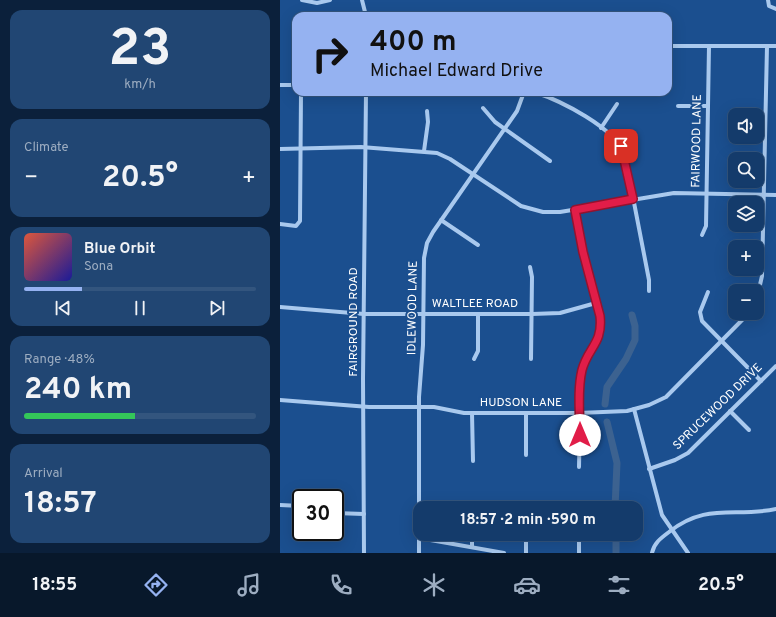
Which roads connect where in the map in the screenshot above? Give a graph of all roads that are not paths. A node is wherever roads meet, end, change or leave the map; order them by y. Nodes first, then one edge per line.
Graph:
1 (302, 0) edge
2 (330, 0) edge
3 (362, 0) edge
4 (768, 0) edge
5 (776, 9) edge
6 (365, 12) edge
7 (672, 46) edge
8 (708, 46) junction
9 (767, 46) junction
10 (776, 46) edge
11 (280, 85) edge
12 (292, 85) edge
13 (301, 96) edge
14 (366, 96) edge
15 (523, 96) edge
16 (545, 96) edge
17 (617, 104) dead end
18 (678, 106) dead end
19 (708, 106) junction
20 (483, 108) dead end
21 (427, 111) dead end
22 (601, 128) junction
23 (504, 129) junction
24 (366, 147) junction
25 (301, 149) junction
26 (280, 150) edge
27 (424, 151) junction
28 (550, 160) dead end
29 (472, 174) junction
30 (706, 193) junction
31 (764, 194) junction
32 (776, 195) edge
33 (633, 199) junction
34 (575, 210) junction
35 (441, 220) junction
36 (280, 224) edge
37 (702, 235) dead end
38 (478, 246) dead end
39 (530, 267) dead end
40 (760, 284) edge
41 (649, 292) dead end
42 (708, 292) dead end
43 (596, 303) junction
44 (280, 307) edge
45 (364, 314) junction
46 (423, 314) junction
47 (478, 314) junction
48 (532, 314) junction
49 (742, 320) edge
50 (721, 342) junction
51 (474, 359) dead end
52 (531, 359) dead end
53 (776, 366) edge
54 (761, 381) junction
55 (280, 400) edge
56 (364, 407) junction
57 (419, 407) junction
58 (634, 409) junction
59 (730, 411) junction
60 (472, 413) junction
61 (526, 413) junction
62 (580, 413) junction
63 (749, 430) dead end
64 (526, 455) dead end
65 (473, 462) dead end
66 (579, 467) dead end
67 (649, 469) junction
68 (419, 501) edge
69 (280, 505) edge
70 (292, 506) edge
71 (776, 509) edge
72 (344, 513) edge
73 (364, 514) junction
74 (671, 530) junction
75 (419, 541) edge
76 (437, 541) edge
77 (472, 541) edge
78 (526, 541) edge
79 (579, 541) edge
80 (472, 547) junction
81 (364, 553) edge
82 (418, 553) edge
83 (504, 553) edge
84 (526, 553) edge
85 (579, 553) edge
86 (652, 553) edge
87 (688, 553) edge

1 - 2 street
3 - 6 street
4 - 5 street
7 - 8 street
8 - 9 street
8 - 19 street, FAIRWOOD LANE
9 - 10 street
9 - 31 street
11 - 12 street
13 - 25 street
14 - 24 street, FAIRGROUND ROAD
15 - 23 street, IDLEWOOD LANE
16 - 22 street
17 - 22 street
18 - 19 street
19 - 30 street, FAIRWOOD LANE
20 - 23 street
21 - 27 street
22 - 33 street
23 - 28 street
23 - 29 street, IDLEWOOD LANE
24 - 25 street
24 - 27 street
24 - 45 street, FAIRGROUND ROAD
25 - 26 street
25 - 36 street
27 - 29 street
29 - 34 street
29 - 35 street, IDLEWOOD LANE
30 - 31 street
30 - 33 street
30 - 37 street, FAIRWOOD LANE
31 - 32 street
31 - 40 street
33 - 34 street
33 - 41 street
34 - 43 street
35 - 38 street
35 - 46 street, IDLEWOOD LANE
39 - 48 street
42 - 50 street
43 - 48 street, WALTLEE ROAD
43 - 62 street
44 - 45 street, WALTLEE ROAD
45 - 46 street, WALTLEE ROAD
45 - 56 street, FAIRGROUND ROAD
46 - 47 street, WALTLEE ROAD
46 - 57 street, IDLEWOOD LANE
47 - 48 street, WALTLEE ROAD
47 - 51 street
48 - 52 street
49 - 50 street, HUDSON LANE
50 - 54 street
50 - 58 street, HUDSON LANE
53 - 54 street, SPRUCEWOOD DRIVE
54 - 59 street, SPRUCEWOOD DRIVE
55 - 56 street, HUDSON LANE
56 - 57 street, HUDSON LANE
56 - 73 street, FAIRGROUND ROAD
57 - 60 street, HUDSON LANE
57 - 68 street, IDLEWOOD LANE
58 - 62 street, HUDSON LANE
58 - 67 street
59 - 63 street
59 - 67 street, SPRUCEWOOD DRIVE
60 - 61 street, HUDSON LANE
60 - 65 street
61 - 62 street, HUDSON LANE
61 - 64 street
62 - 66 street
67 - 74 street
69 - 70 street
71 - 74 street
72 - 73 street
73 - 81 street, FAIRGROUND ROAD
74 - 86 street
74 - 87 street
75 - 82 street, IDLEWOOD LANE
76 - 80 street
77 - 80 street
78 - 84 street
79 - 85 street
80 - 83 street

